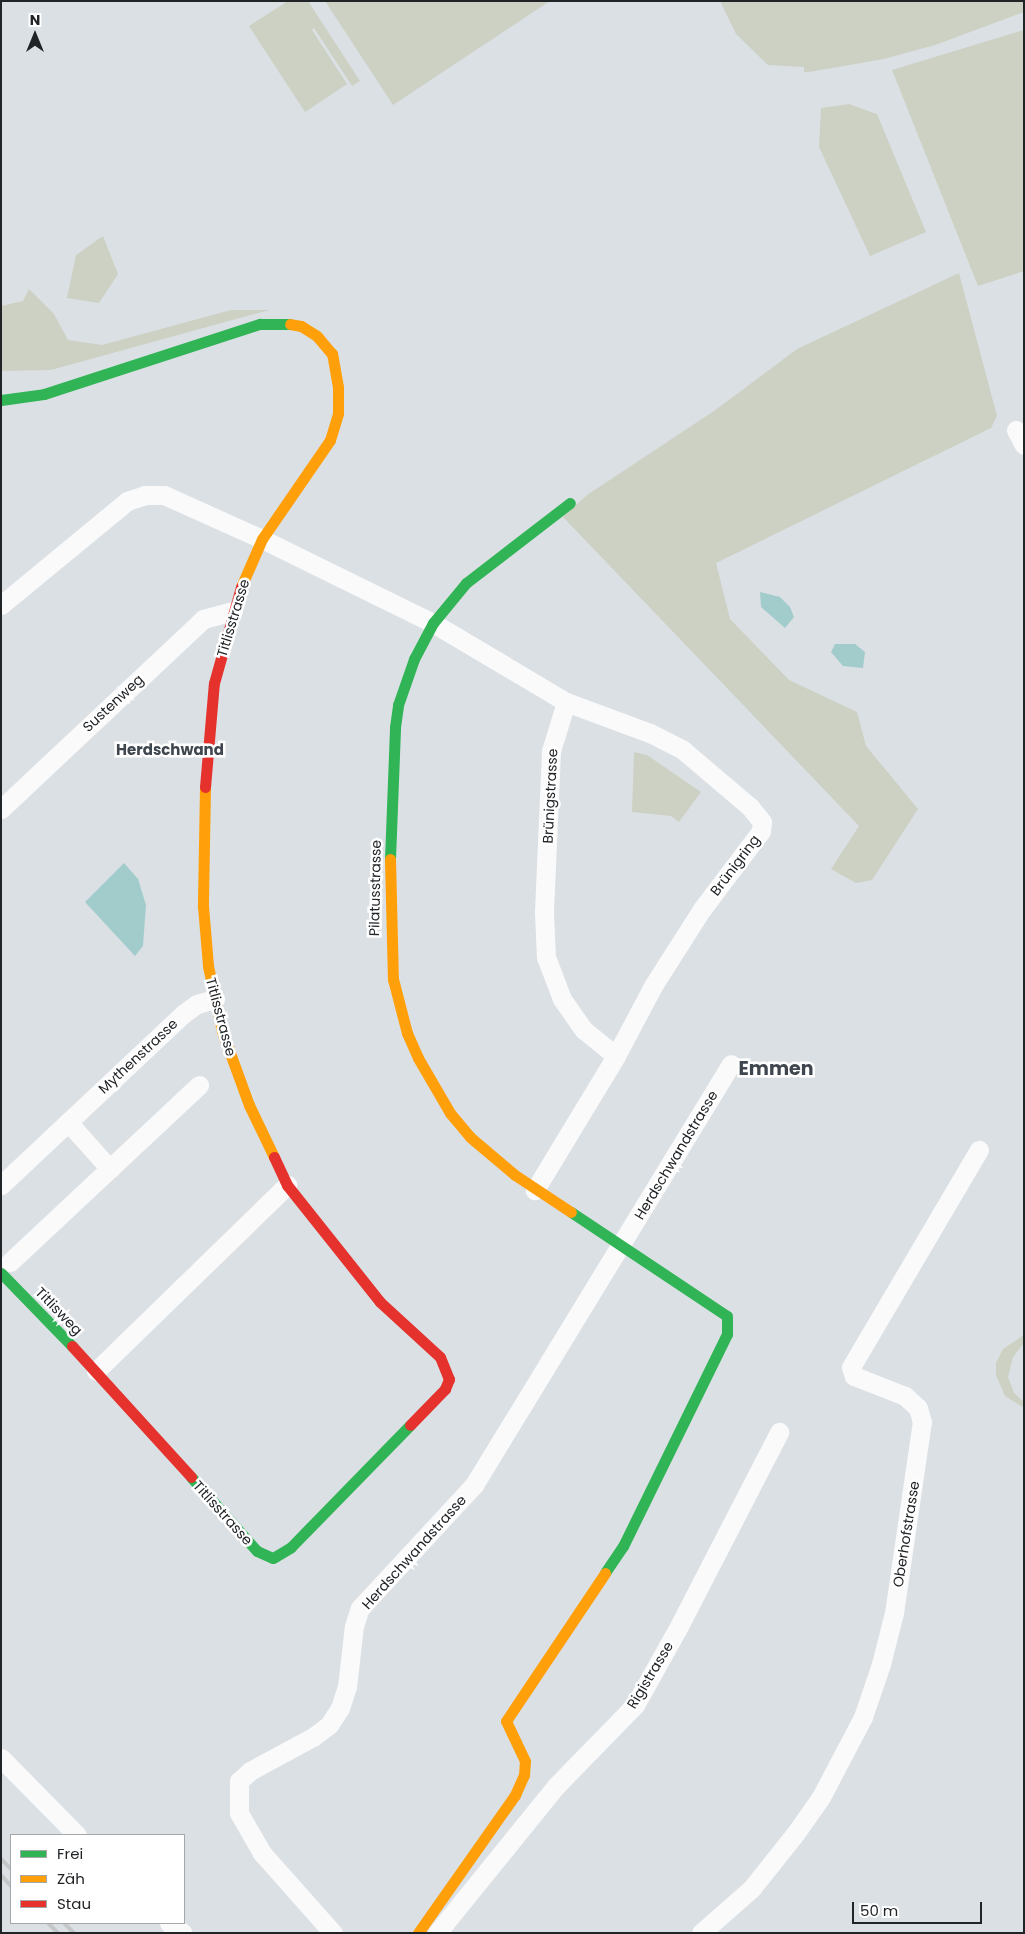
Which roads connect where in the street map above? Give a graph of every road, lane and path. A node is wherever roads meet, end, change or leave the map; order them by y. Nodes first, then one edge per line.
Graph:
1 (1, 400) edge
2 (570, 504) dead end
3 (262, 539) junction
4 (1, 605) edge
5 (234, 611) junction
6 (433, 623) junction
7 (566, 702) junction
8 (1, 809) edge
9 (215, 999) junction
10 (616, 1056) junction
11 (731, 1064) dead end
12 (199, 1085) dead end
13 (68, 1122) junction
14 (979, 1150) dead end
15 (110, 1169) junction
16 (1, 1185) edge
17 (287, 1185) junction
18 (535, 1190) junction
19 (621, 1245) junction
20 (5, 1267) edge
21 (96, 1371) junction
22 (779, 1432) dead end
23 (1, 1758) edge
24 (76, 1834) edge
25 (170, 1924) edge
26 (183, 1933) edge
27 (333, 1933) edge
28 (418, 1933) edge
29 (437, 1933) edge
30 (701, 1933) edge

1 - 3 street, Titlisstrasse
2 - 6 street, Pilatusstrasse
3 - 4 street
3 - 5 street, Titlisstrasse
3 - 6 street
5 - 8 street, Sustenweg
5 - 9 street, Titlisstrasse
6 - 7 street
6 - 18 street, Pilatusstrasse
7 - 10 street, Brünigstrasse
7 - 10 street, Brünigring
9 - 13 street, Mythenstrasse
9 - 17 street, Titlisstrasse
10 - 18 street
11 - 19 street, Herdschwandstrasse
12 - 15 street
13 - 15 street
13 - 16 street, Mythenstrasse
14 - 30 street, Oberhofstrasse
15 - 20 street
17 - 21 street
17 - 21 street, Titlisstrasse
18 - 19 street, Pilatusstrasse
19 - 27 street, Herdschwandstrasse
19 - 28 street
20 - 21 street, Titlisweg
22 - 29 street, Rigistrasse
23 - 24 street
25 - 26 street

